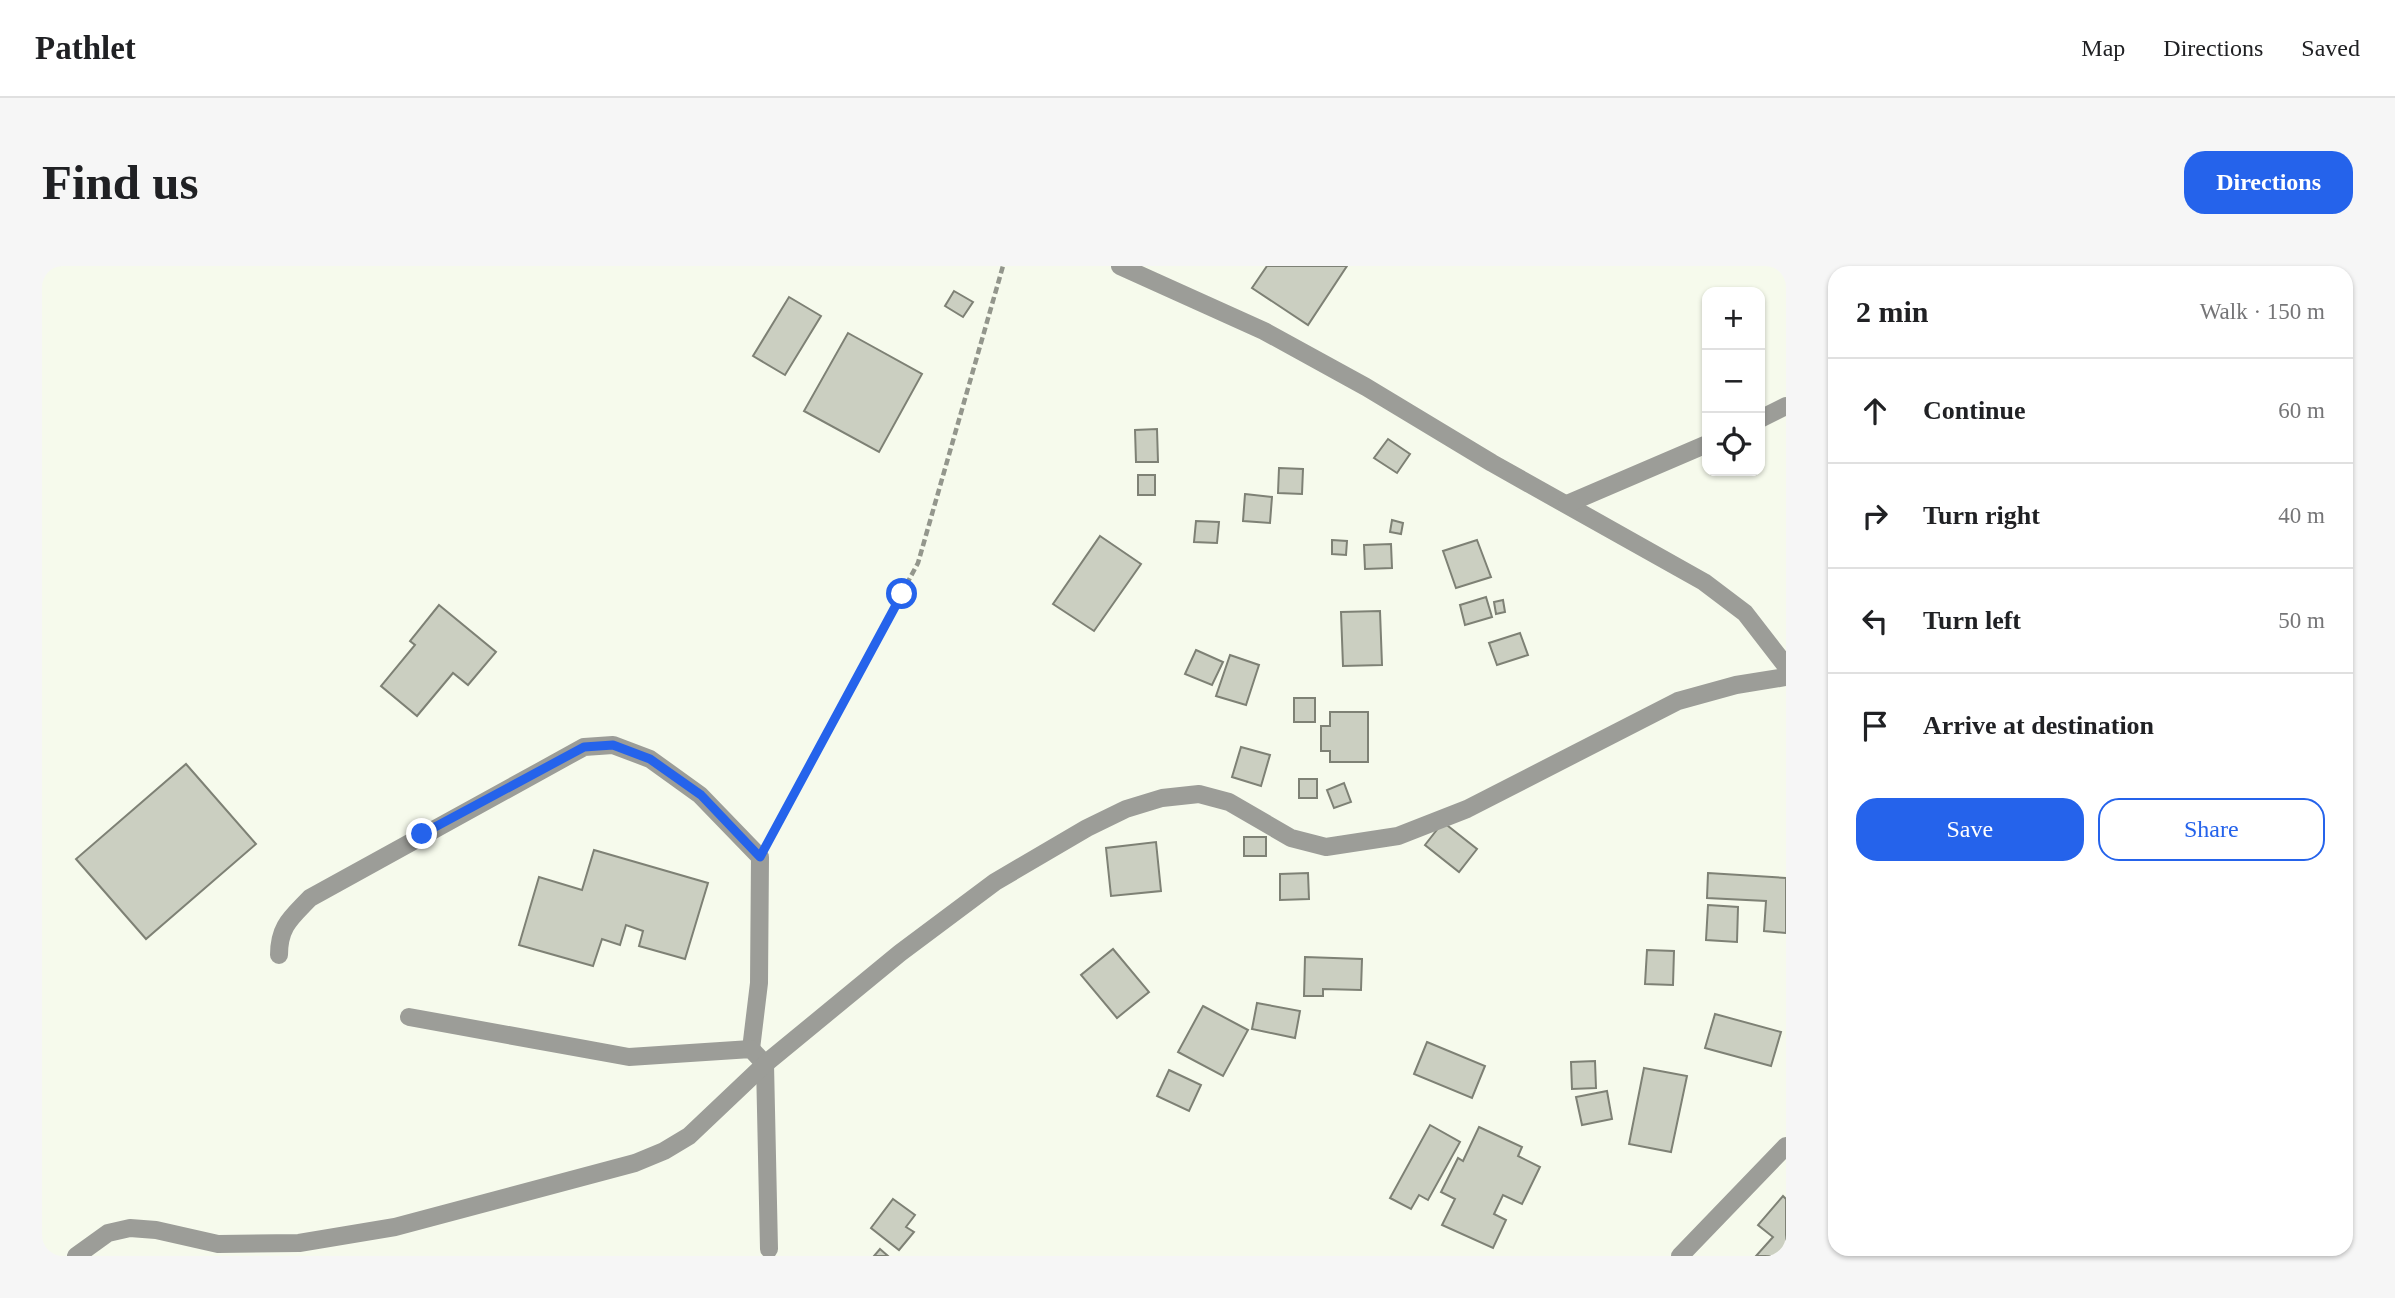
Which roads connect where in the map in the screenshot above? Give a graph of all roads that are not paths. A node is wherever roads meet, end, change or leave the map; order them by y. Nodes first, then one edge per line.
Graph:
1 (1120, 266) edge
2 (1786, 406) edge
3 (1765, 416) edge
4 (1702, 446) edge
5 (1567, 505) junction
6 (1786, 666) edge
7 (1786, 677) edge
8 (279, 955) dead end
9 (409, 1017) dead end
10 (751, 1049) junction
11 (765, 1065) junction
12 (1786, 1146) edge
13 (769, 1250) dead end
14 (76, 1256) edge
15 (1680, 1256) edge

1 - 5 street
2 - 3 street
4 - 5 street
5 - 6 street
7 - 11 street
8 - 10 street
9 - 10 street
10 - 11 street
11 - 13 street
11 - 14 street
12 - 15 street

